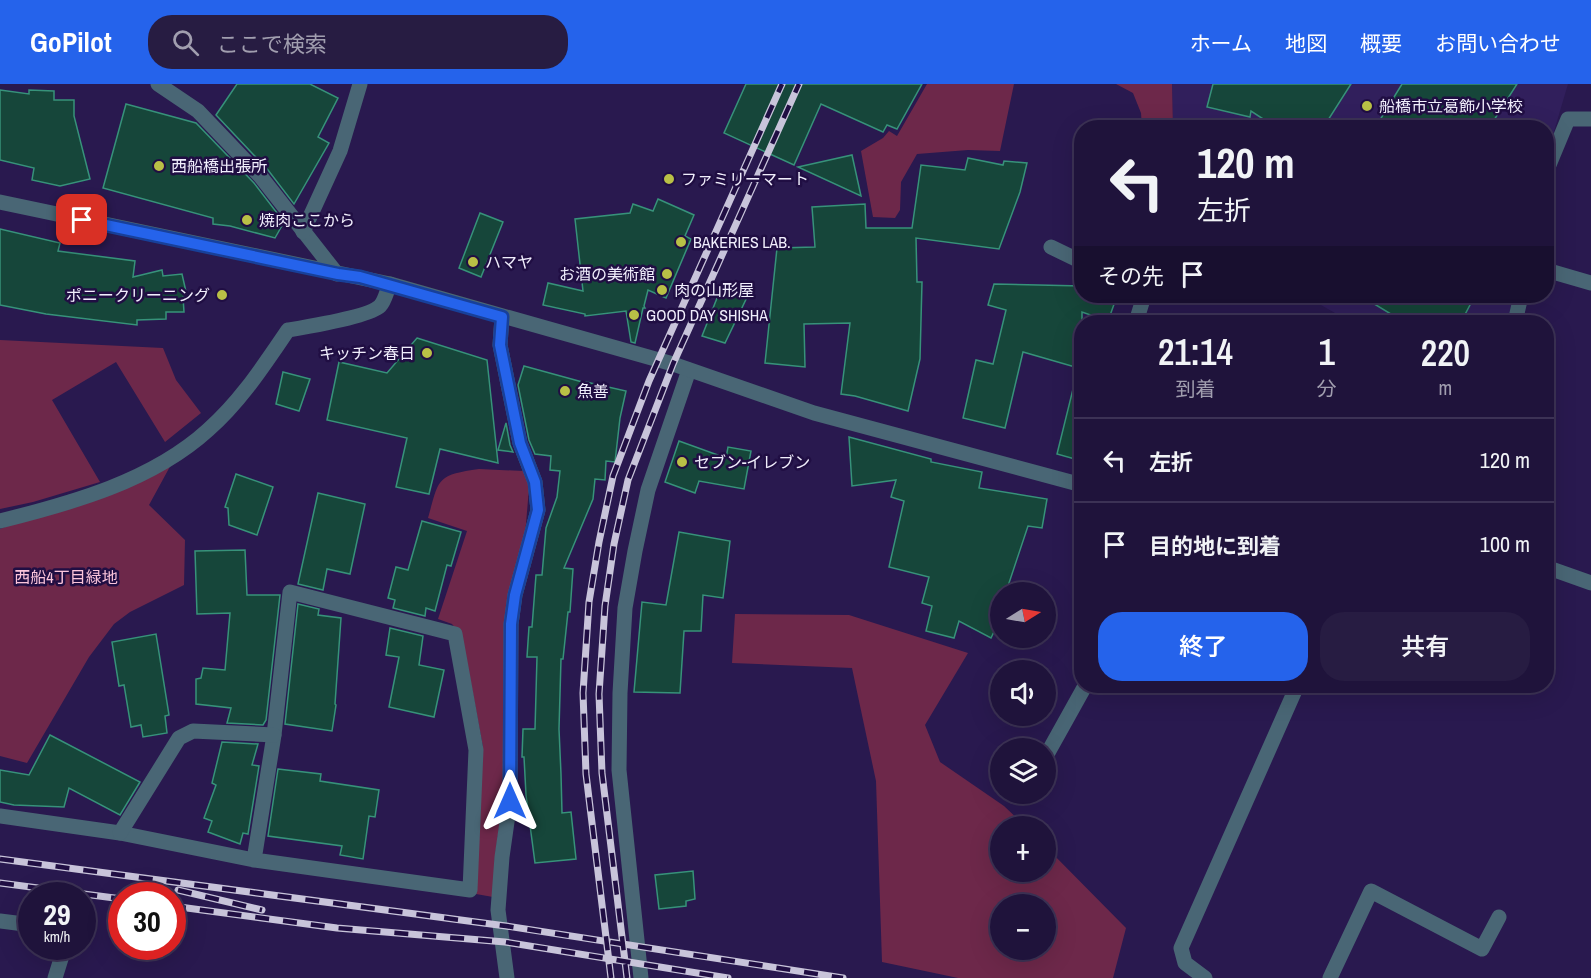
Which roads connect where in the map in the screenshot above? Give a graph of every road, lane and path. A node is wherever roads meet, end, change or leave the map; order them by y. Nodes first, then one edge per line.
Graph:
1 (158, 84) edge
2 (360, 84) edge
3 (1591, 119) edge
4 (1554, 153) edge
5 (0, 202) edge
6 (303, 232) junction
7 (1051, 247) dead end
8 (1074, 258) edge
9 (1554, 272) edge
10 (338, 274) junction
11 (1591, 283) edge
12 (390, 284) junction
13 (502, 317) junction
14 (689, 370) junction
15 (1074, 483) edge
16 (0, 521) edge
17 (1554, 570) edge
18 (1591, 583) edge
19 (1081, 693) edge
20 (1294, 693) edge
21 (274, 735) junction
22 (1056, 738) edge
23 (0, 816) edge
24 (120, 833) junction
25 (254, 860) junction
26 (1499, 917) dead end
27 (0, 921) edge
28 (18, 923) edge
29 (61, 960) edge
30 (55, 978) edge
31 (507, 978) edge
32 (641, 978) edge
33 (1205, 978) edge
34 (1330, 978) edge

1 - 6 street
2 - 6 street
3 - 4 street
5 - 10 street
6 - 10 street
7 - 8 street
9 - 11 street
10 - 12 street
12 - 13 street
12 - 16 street
13 - 14 street
13 - 31 street
14 - 15 street
14 - 32 street
17 - 18 street
19 - 22 street
20 - 33 street
21 - 24 street
21 - 25 street
21 - 25 street
23 - 24 street
24 - 25 street
26 - 34 street
27 - 28 street
29 - 30 street

